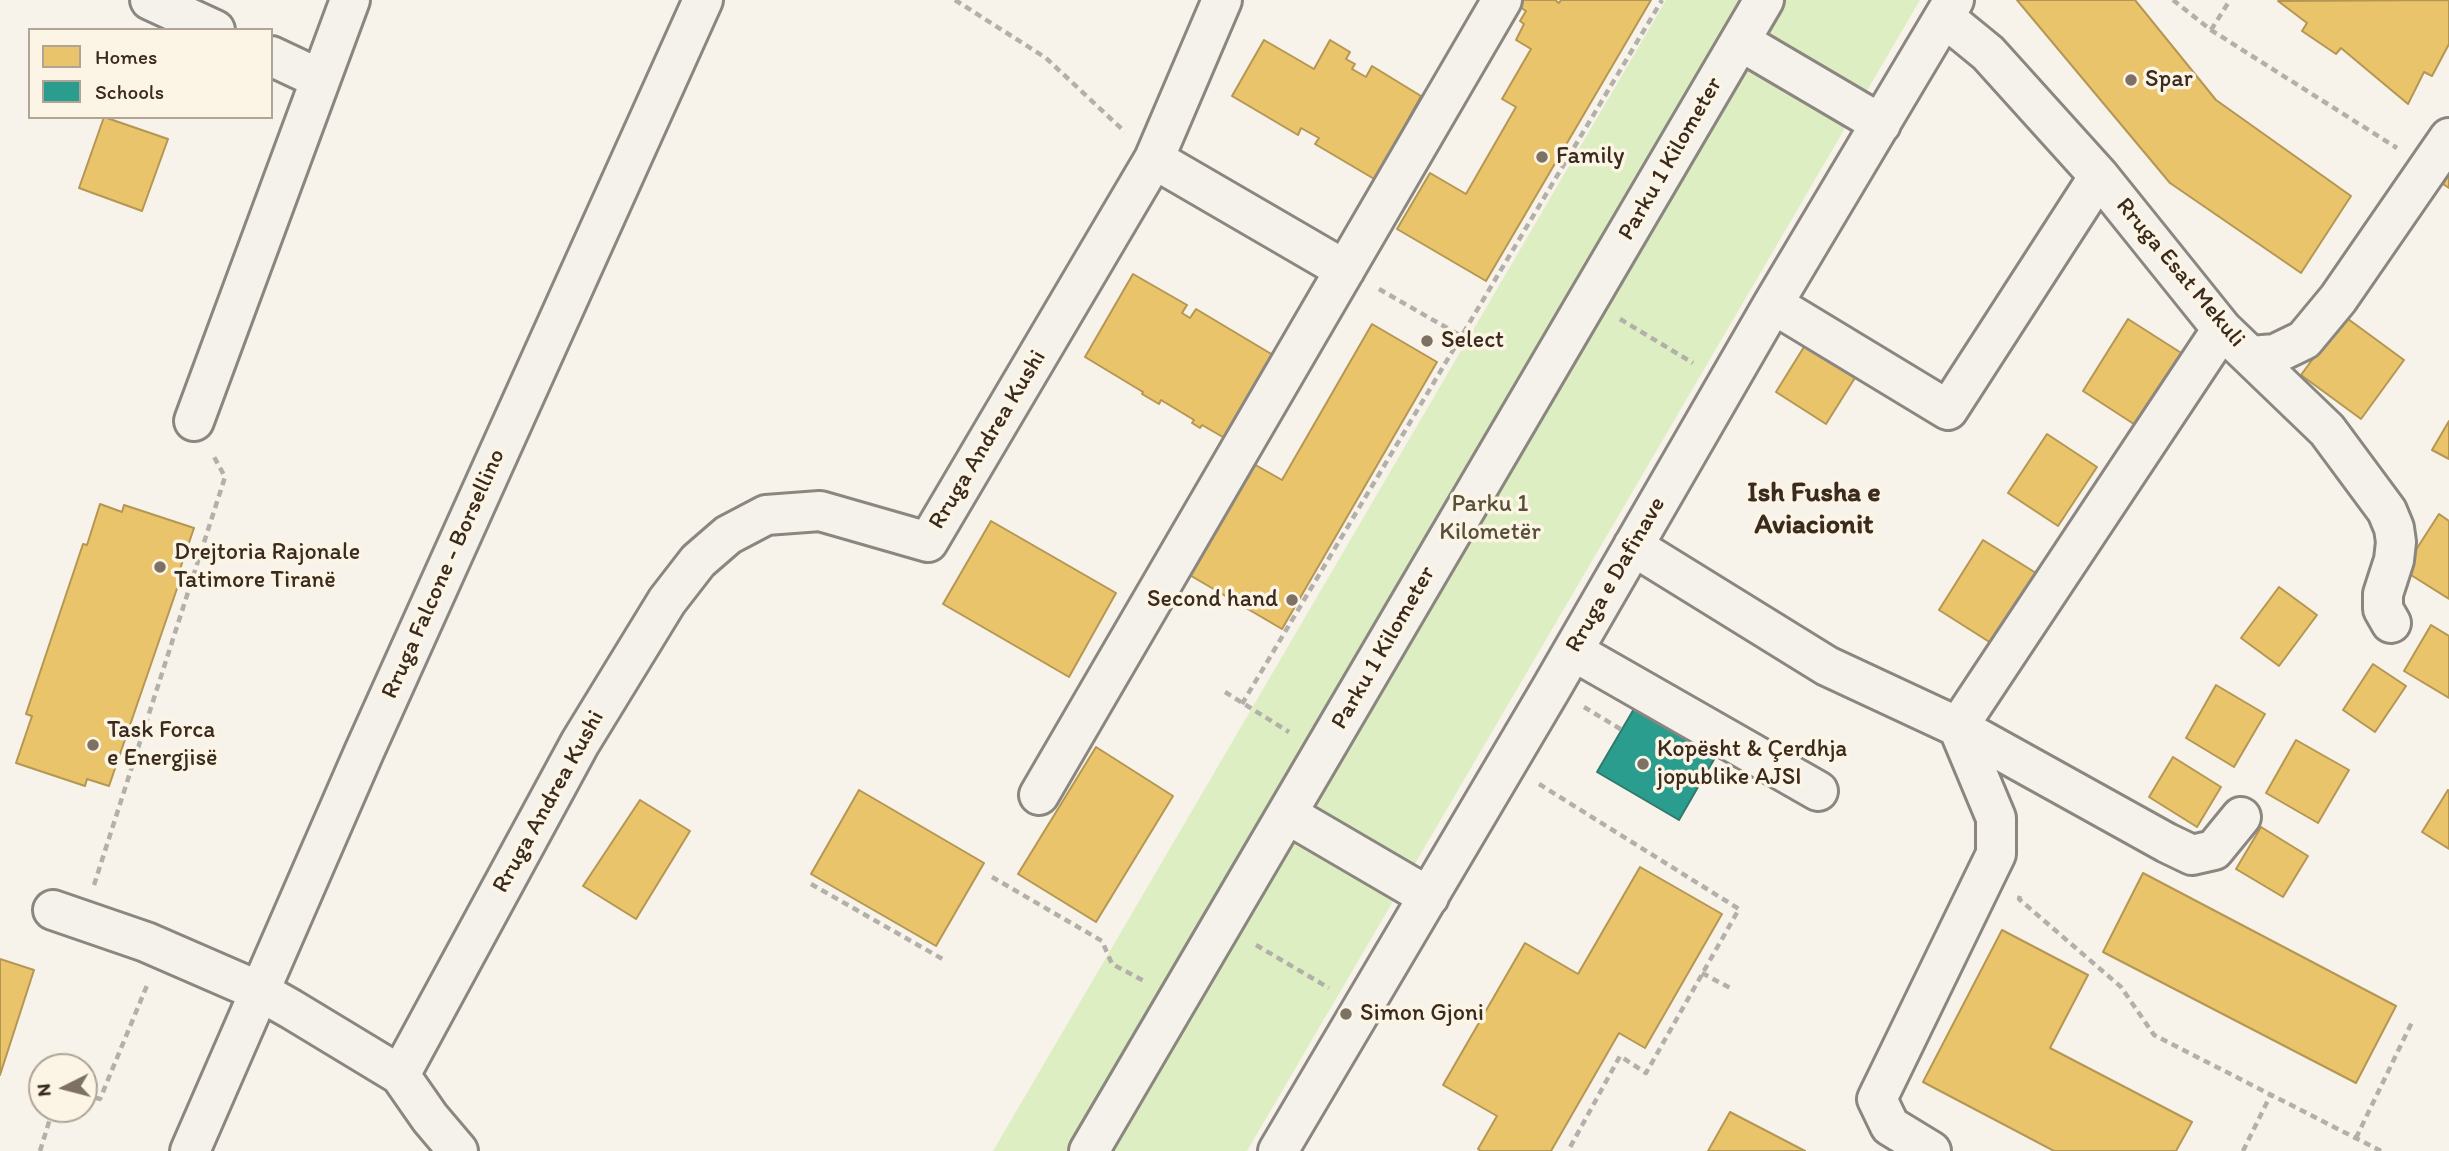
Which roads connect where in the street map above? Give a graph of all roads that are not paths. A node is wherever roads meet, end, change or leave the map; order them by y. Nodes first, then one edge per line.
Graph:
1 (150, 0) edge
2 (350, 0) edge
3 (703, 0) edge
4 (1222, 0) edge
5 (1502, 0) edge
6 (1764, 0) edge
7 (1949, 8) edge
8 (211, 28) edge
9 (1740, 41) junction
10 (273, 57) edge
11 (320, 79) junction
12 (1881, 124) junction
13 (2439, 153) edge
14 (1154, 159) junction
15 (2099, 176) junction
16 (1345, 270) junction
17 (1773, 304) junction
18 (2222, 329) junction
19 (2251, 356) junction
20 (194, 421) road end
21 (1633, 546) junction
22 (2391, 623) dead end
23 (1573, 651) junction
24 (1958, 727) junction
25 (1818, 792) dead end
26 (1039, 794) dead end
27 (1287, 814) junction
28 (2241, 817) dead end
29 (1429, 897) junction
30 (68, 915) road end
31 (261, 992) junction
32 (400, 1075) junction
33 (190, 1151) edge
34 (458, 1151) edge
35 (1089, 1151) edge
36 (1278, 1151) edge
37 (1931, 1151) edge

1 - 8 street
2 - 11 street
3 - 31 street, Rruga Falcone - Borsellino
4 - 14 street, Rruga Andrea Kushi
5 - 16 street
6 - 9 street, Parku 1 Kilometer
7 - 12 street, Rruga e Dafinave
7 - 15 street, Rruga Esat Mekuli
9 - 12 street
9 - 27 street, Parku 1 Kilometer
10 - 11 street
11 - 20 street
12 - 17 street, Rruga e Dafinave
13 - 19 street
14 - 16 street
14 - 32 street, Rruga Andrea Kushi
15 - 17 street
15 - 18 street, Rruga Esat Mekuli
16 - 26 street
17 - 21 street, Rruga e Dafinave
18 - 19 street, Rruga Esat Mekuli
18 - 24 street
19 - 22 street, Rruga Esat Mekuli
21 - 23 street, Rruga e Dafinave
21 - 24 street
23 - 25 street
23 - 29 street, Rruga e Dafinave
24 - 28 street
24 - 37 street
27 - 29 street
27 - 35 street, Parku 1 Kilometer
29 - 36 street, Rruga e Dafinave
30 - 31 street
31 - 32 street
31 - 33 street, Rruga Falcone - Borsellino
32 - 34 street

